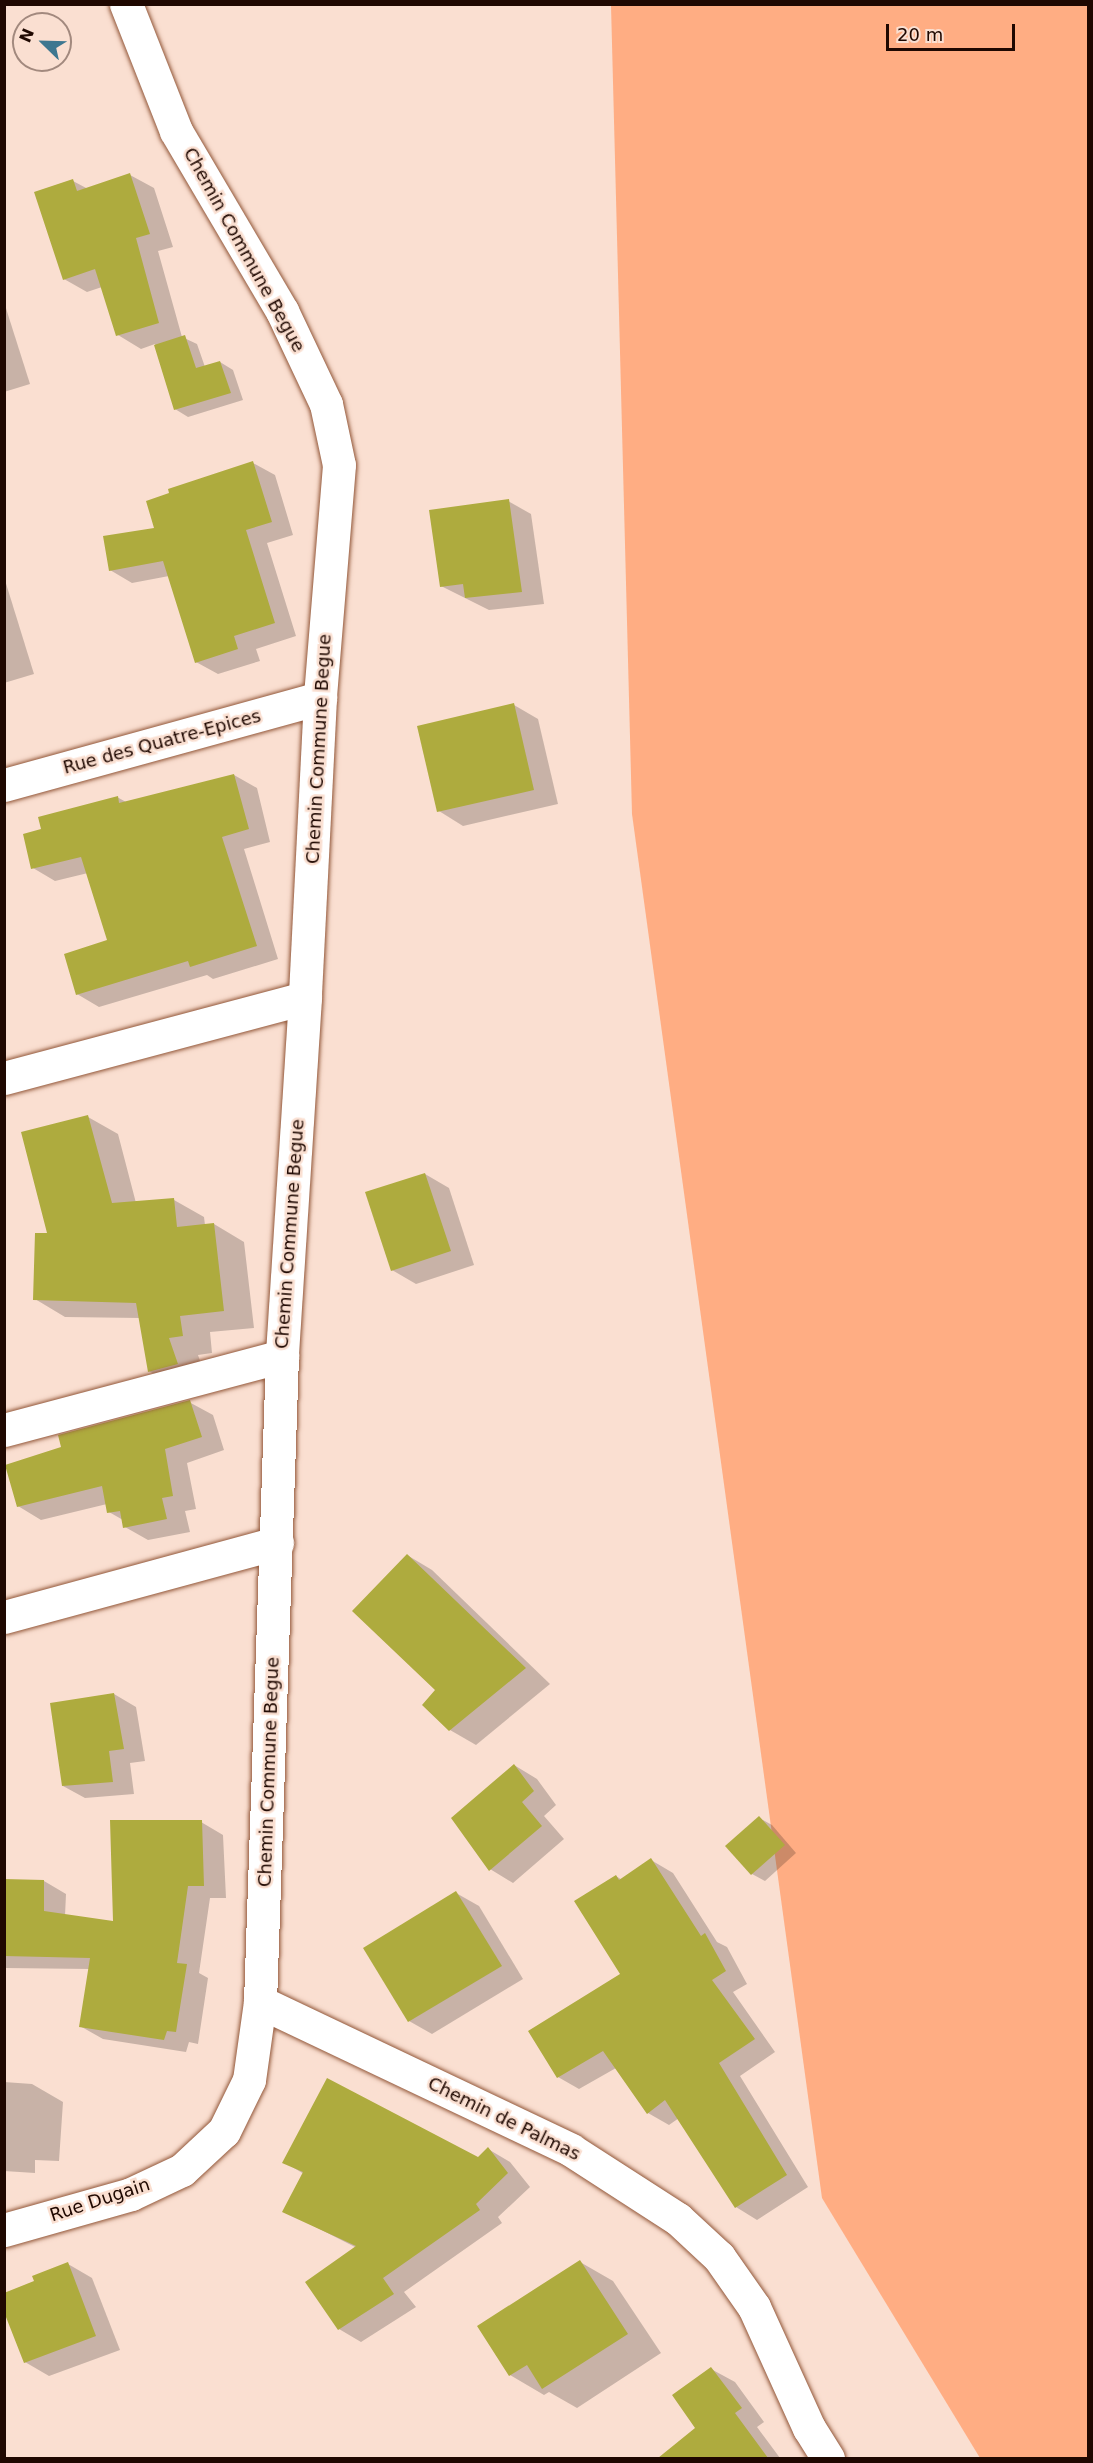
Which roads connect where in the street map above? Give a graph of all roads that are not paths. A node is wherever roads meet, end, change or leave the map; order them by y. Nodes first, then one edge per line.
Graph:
1 (126, 4) edge
2 (320, 698) junction
3 (4, 786) edge
4 (305, 998) junction
5 (4, 1078) edge
6 (282, 1356) junction
7 (4, 1430) edge
8 (278, 1543) junction
9 (4, 1617) edge
10 (260, 2002) junction
11 (4, 2230) edge
12 (828, 2458) edge

1 - 2 street, Chemin Commune Begue
2 - 3 street, Rue des Quatre-Epices
2 - 4 street, Chemin Commune Begue
4 - 5 street
4 - 6 street, Chemin Commune Begue
6 - 7 street
6 - 8 street, Chemin Commune Begue
8 - 9 street
8 - 10 street, Chemin Commune Begue
10 - 11 street, Rue Dugain
10 - 12 street, Chemin de Palmas

